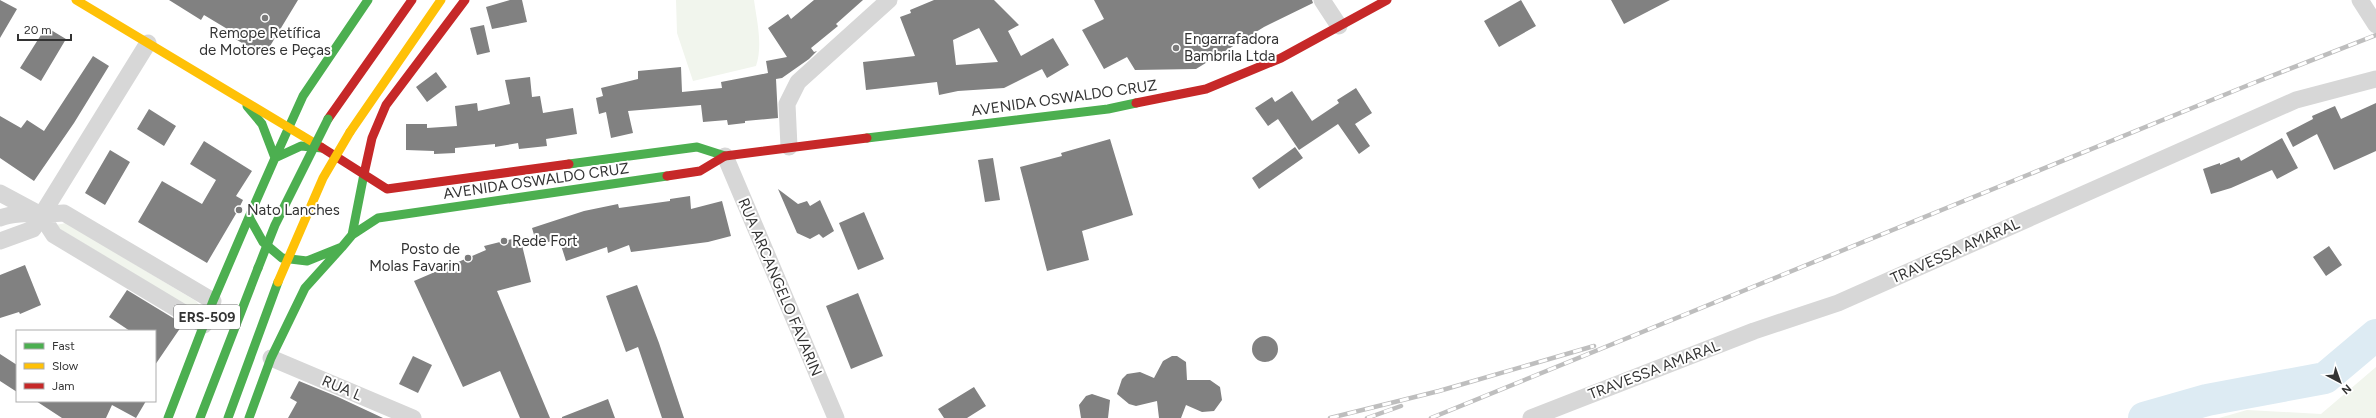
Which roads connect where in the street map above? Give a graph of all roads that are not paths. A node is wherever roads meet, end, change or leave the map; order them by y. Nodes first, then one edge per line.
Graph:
1 (76, 0) edge
2 (368, 0) edge
3 (412, 0) edge
4 (441, 0) edge
5 (465, 0) edge
6 (889, 0) edge
7 (1322, 0) edge
8 (1387, 0) edge
9 (2360, 0) edge
10 (2376, 25) edge
11 (1339, 26) junction
12 (148, 43) junction
13 (2376, 79) edge
14 (242, 99) junction
15 (289, 127) junction
16 (789, 147) junction
17 (322, 148) junction
18 (724, 156) junction
19 (275, 158) junction
20 (575, 170) junction
21 (364, 174) junction
22 (579, 188) junction
23 (0, 193) edge
24 (41, 215) junction
25 (249, 217) junction
26 (0, 218) edge
27 (352, 235) junction
28 (0, 241) edge
29 (342, 247) junction
30 (213, 301) junction
31 (204, 325) junction
32 (271, 358) junction
33 (168, 418) edge
34 (200, 418) edge
35 (228, 418) edge
36 (249, 418) edge
37 (413, 418) edge
38 (836, 418) edge
39 (1531, 418) edge

1 - 12 main road
2 - 15 main road, ERS-509
3 - 34 main road, ERS-509, bridge
4 - 35 main road, ERS-509, bridge
5 - 21 main road
6 - 16 street
7 - 11 street
8 - 11 main road, AVENIDA OSWALDO CRUZ
9 - 10 street
11 - 16 main road, AVENIDA OSWALDO CRUZ
12 - 14 main road
12 - 24 street
13 - 39 street, TRAVESSA AMARAL
14 - 15 main road
14 - 19 main road
15 - 17 main road
15 - 19 main road, ERS-509
16 - 18 main road, AVENIDA OSWALDO CRUZ
17 - 19 main road
17 - 21 main road
18 - 20 main road, AVENIDA OSWALDO CRUZ
18 - 22 main road, AVENIDA OSWALDO CRUZ
18 - 38 street, RUA ARCANGELO FAVARIN
19 - 25 main road, ERS-509
20 - 21 main road, AVENIDA OSWALDO CRUZ
20 - 22 main road
21 - 27 main road
22 - 27 main road, AVENIDA OSWALDO CRUZ
23 - 24 street
24 - 26 street
24 - 28 street
24 - 30 street
24 - 31 street
25 - 29 main road
25 - 30 main road, ERS-509
27 - 29 main road
29 - 32 main road
30 - 31 main road, ERS-509
31 - 33 main road, ERS-509
32 - 36 main road
32 - 37 street, RUA L

